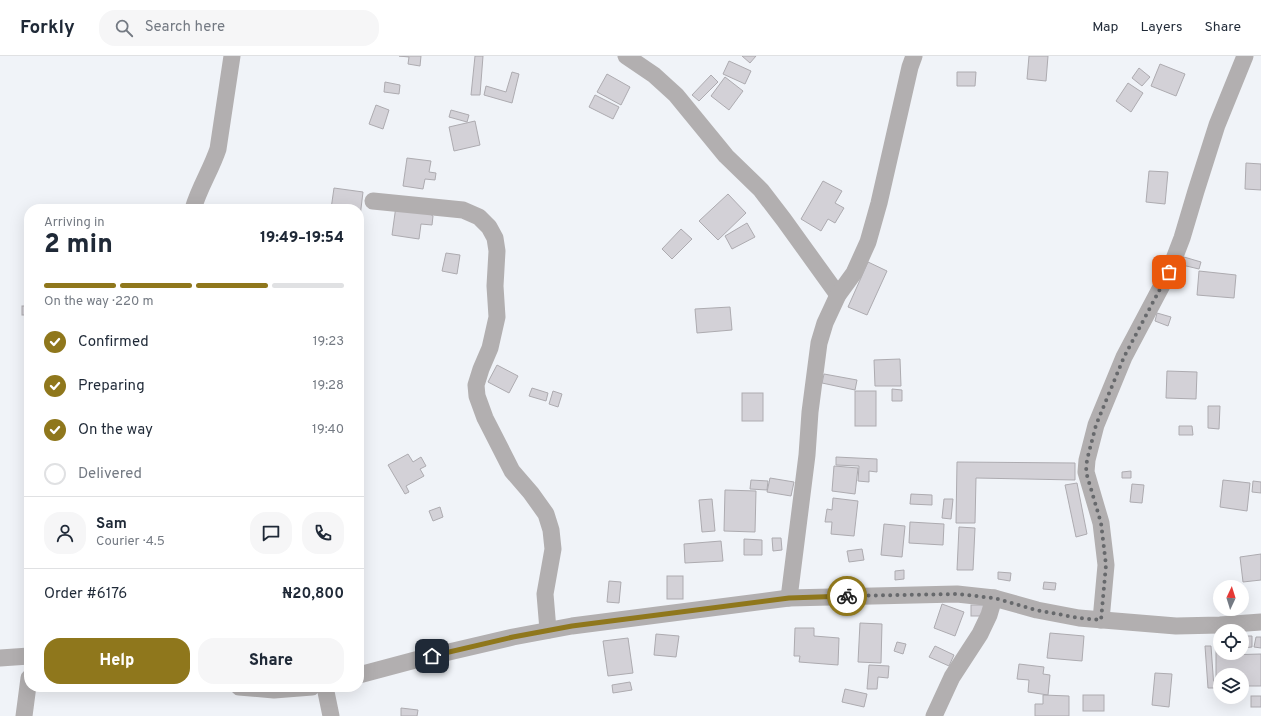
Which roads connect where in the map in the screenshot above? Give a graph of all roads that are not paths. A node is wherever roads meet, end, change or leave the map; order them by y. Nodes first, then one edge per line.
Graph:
1 (232, 56) edge
2 (626, 56) edge
3 (914, 56) edge
4 (1245, 56) edge
5 (373, 201) dead end
6 (194, 204) edge
7 (838, 295) junction
8 (789, 598) junction
9 (994, 598) junction
10 (1012, 603) junction
11 (988, 615) junction
12 (1101, 620) junction
13 (1261, 622) edge
14 (548, 630) junction
15 (24, 656) edge
16 (0, 658) edge
17 (364, 674) edge
18 (27, 692) edge
19 (326, 692) edge
20 (24, 716) edge
21 (331, 716) edge
22 (934, 716) edge

1 - 6 street
2 - 7 street
3 - 7 street
4 - 12 street
5 - 14 street
7 - 8 street
8 - 9 street
8 - 14 street
9 - 10 street
9 - 11 street
10 - 11 street
10 - 12 street
11 - 22 street
12 - 13 street
14 - 17 street
15 - 16 street
18 - 20 street
19 - 21 street

